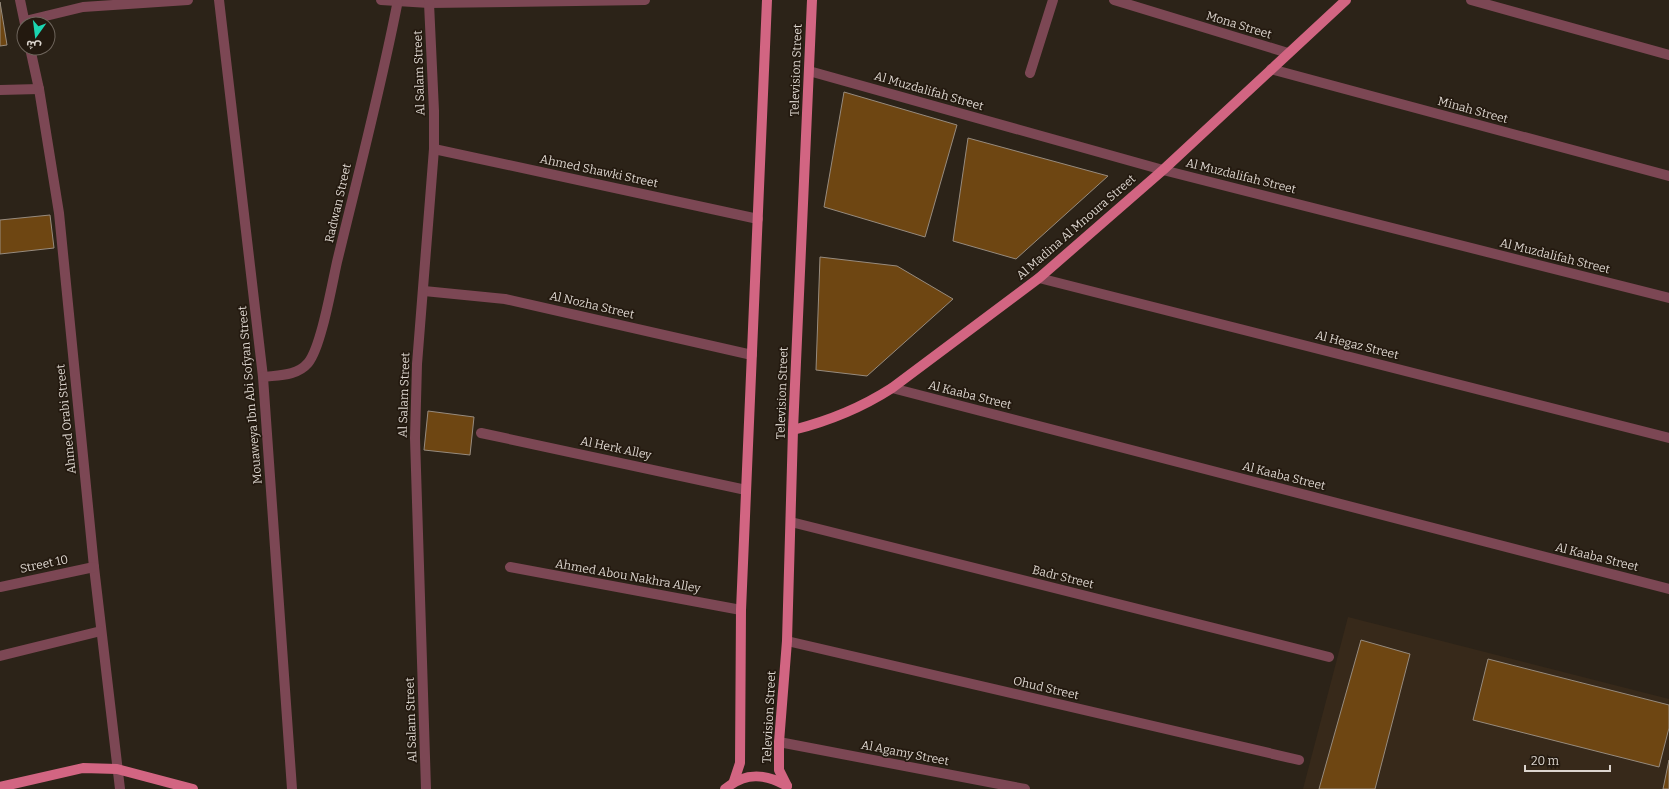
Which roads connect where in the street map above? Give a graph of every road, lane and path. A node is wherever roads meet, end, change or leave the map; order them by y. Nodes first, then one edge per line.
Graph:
1 (20, 0) edge
2 (188, 0) edge
3 (219, 0) edge
4 (381, 0) edge
5 (645, 0) edge
6 (767, 0) edge
7 (812, 0) edge
8 (1053, 0) edge
9 (1114, 0) edge
10 (1346, 0) edge
11 (1472, 0) edge
12 (398, 1) edge
13 (429, 3) junction
14 (23, 16) edge
15 (50, 16) edge
16 (1288, 53) junction
17 (1669, 55) edge
18 (32, 56) edge
19 (1271, 68) junction
20 (809, 71) junction
21 (1030, 73) dead end
22 (39, 89) junction
23 (0, 90) edge
24 (434, 149) junction
25 (1164, 170) junction
26 (1669, 176) edge
27 (758, 219) junction
28 (1039, 278) junction
29 (424, 290) junction
30 (1669, 298) edge
31 (752, 355) junction
32 (263, 377) junction
33 (892, 388) junction
34 (793, 430) junction
35 (481, 432) dead end
36 (1669, 438) edge
37 (746, 490) junction
38 (791, 522) junction
39 (94, 567) junction
40 (510, 567) dead end
41 (0, 587) edge
42 (1669, 589) edge
43 (741, 610) junction
44 (101, 631) junction
45 (787, 641) junction
46 (0, 656) edge
47 (1329, 657) dead end
48 (779, 742) junction
49 (1299, 760) dead end
50 (117, 769) junction
51 (734, 781) junction
52 (0, 787) edge
53 (789, 787) edge
54 (120, 789) edge
55 (193, 789) edge
56 (292, 789) edge
57 (426, 789) edge
58 (725, 789) edge
59 (1025, 789) edge

1 - 14 street
2 - 15 street
3 - 32 street, Mouaweya Ibn Abi Sofyan Street
4 - 12 street
5 - 13 street
6 - 27 main road
7 - 20 main road, Television Street
8 - 21 street
9 - 16 street, Mona Street
10 - 16 main road, Al Madina Al Mnoura Street
11 - 17 street
12 - 13 street
12 - 32 street, Radwan Street
13 - 24 street, Al Salam Street
16 - 19 main road, Al Madina Al Mnoura Street
18 - 22 street, Ahmed Orabi Street
19 - 25 main road, Al Madina Al Mnoura Street
19 - 26 street, Minah Street
20 - 25 street, Al Muzdalifah Street
20 - 34 main road, Television Street
22 - 23 street
22 - 39 street, Ahmed Orabi Street
24 - 27 street, Ahmed Shawki Street
24 - 29 street, Al Salam Street
25 - 28 main road, Al Madina Al Mnoura Street
25 - 30 street, Al Muzdalifah Street
27 - 31 main road
28 - 33 main road, Al Madina Al Mnoura Street
28 - 36 street, Al Hegaz Street
29 - 31 street, Al Nozha Street
29 - 57 street, Al Salam Street
31 - 37 main road
32 - 56 street, Mouaweya Ibn Abi Sofyan Street
33 - 34 main road, Al Madina Al Mnoura Street
33 - 42 street, Al Kaaba Street
34 - 38 main road, Television Street
35 - 37 street, Al Herk Alley
37 - 43 main road
38 - 45 main road, Television Street
38 - 47 street, Badr Street
39 - 41 street, Street 10
39 - 44 street, Ahmed Orabi Street
40 - 43 street, Ahmed Abou Nakhra Alley
43 - 51 main road
44 - 46 street
44 - 50 street, Ahmed Orabi Street
45 - 48 main road, Television Street
45 - 49 street, Ohud Street
48 - 53 main road, Television Street
48 - 59 street, Al Agamy Street
50 - 52 main road
50 - 54 street, Ahmed Orabi Street
50 - 55 main road
51 - 53 main road
51 - 58 main road

